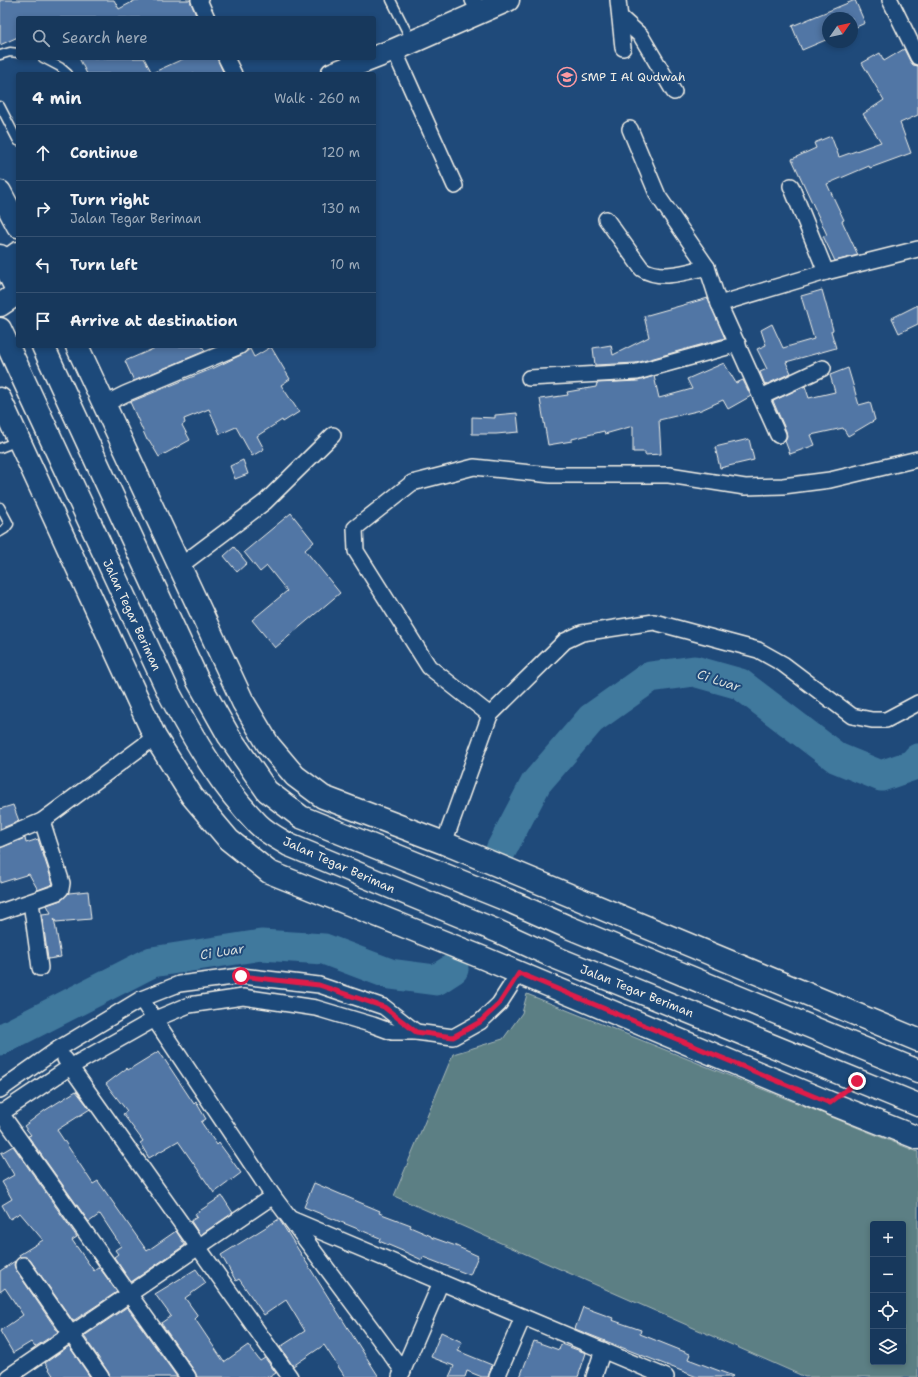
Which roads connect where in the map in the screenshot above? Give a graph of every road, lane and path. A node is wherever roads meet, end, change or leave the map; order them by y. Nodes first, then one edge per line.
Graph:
1 (199, 0) edge
2 (391, 0) edge
3 (508, 0) edge
4 (618, 0) edge
5 (890, 0) edge
6 (476, 7) edge
7 (206, 16) edge
8 (620, 18) junction
9 (403, 46) junction
10 (623, 48) dead end
11 (16, 53) edge
12 (0, 55) edge
13 (376, 57) edge
14 (918, 57) edge
15 (47, 60) edge
16 (227, 60) edge
17 (368, 60) edge
18 (66, 72) edge
19 (233, 72) edge
20 (337, 72) edge
21 (674, 92) dead end
22 (0, 106) edge
23 (630, 129) dead end
24 (16, 137) edge
25 (455, 186) dead end
26 (791, 186) dead end
27 (0, 192) edge
28 (606, 219) dead end
29 (16, 222) edge
30 (918, 249) edge
31 (5, 260) edge
32 (707, 267) junction
33 (826, 272) junction
34 (16, 287) edge
35 (16, 293) edge
36 (719, 304) junction
37 (0, 305) edge
38 (0, 329) edge
39 (738, 344) junction
40 (44, 348) edge
41 (79, 348) edge
42 (235, 348) edge
43 (822, 368) dead end
44 (529, 378) dead end
45 (761, 397) junction
46 (0, 399) edge
47 (105, 404) junction
48 (778, 434) dead end
49 (333, 435) dead end
50 (10, 444) edge
51 (918, 459) edge
52 (0, 507) edge
53 (0, 532) edge
54 (180, 566) junction
55 (918, 703) edge
56 (490, 715) junction
57 (155, 736) junction
58 (42, 821) junction
59 (0, 840) edge
60 (444, 843) junction
61 (31, 902) junction
62 (0, 912) edge
63 (568, 927) junction
64 (554, 957) junction
65 (40, 968) dead end
66 (519, 973) junction
67 (141, 999) junction
68 (861, 1017) junction
69 (155, 1019) junction
70 (821, 1031) junction
71 (416, 1032) junction
72 (918, 1040) edge
73 (58, 1049) junction
74 (70, 1067) junction
75 (918, 1070) edge
76 (857, 1081) junction
77 (0, 1090) edge
78 (830, 1103) junction
79 (918, 1105) edge
80 (0, 1113) edge
81 (918, 1138) edge
82 (273, 1196) junction
83 (290, 1218) junction
84 (198, 1248) junction
85 (23, 1265) dead end
86 (441, 1282) junction
87 (130, 1294) junction
88 (523, 1317) junction
89 (71, 1334) junction
90 (603, 1350) junction
91 (399, 1375) edge
92 (13, 1376) edge
93 (101, 1377) edge
94 (188, 1377) edge
95 (290, 1377) edge
96 (497, 1377) edge
97 (594, 1377) edge
98 (666, 1377) edge

1 - 7 street
2 - 9 lane
3 - 6 main road
4 - 8 street
5 - 14 street
6 - 9 main road
8 - 10 street
8 - 21 street
9 - 13 main road
9 - 25 street
11 - 12 lane
15 - 18 lane
16 - 19 street
17 - 20 main road
22 - 24 lane
23 - 32 street
26 - 33 street
27 - 29 main road
28 - 32 street
30 - 33 street
31 - 34 main road
32 - 36 street
33 - 36 street
35 - 37 main road
36 - 39 street
38 - 64 main road, Jalan Tegar Beriman
39 - 44 street
39 - 45 street
40 - 63 main road
41 - 47 main road
42 - 47 street
43 - 45 street
45 - 48 street
46 - 50 main road
47 - 54 main road
49 - 54 street
50 - 57 main road
51 - 56 street
52 - 53 lane
54 - 60 main road
55 - 56 street
56 - 60 street
57 - 58 street
57 - 66 main road
58 - 59 street
58 - 61 street
60 - 68 main road
61 - 62 street
61 - 65 street
63 - 64 main road
63 - 70 main road
64 - 76 main road, Jalan Tegar Beriman
66 - 71 street
66 - 78 main road
67 - 69 street
67 - 71 street
67 - 73 street
68 - 70 main road
68 - 72 main road
69 - 71 street
69 - 74 street
69 - 82 street
70 - 75 main road
73 - 74 street
73 - 77 street
74 - 80 street
74 - 84 street
76 - 78 main road
76 - 79 main road, Jalan Tegar Beriman
78 - 81 main road
80 - 87 street
82 - 83 street
82 - 84 street
83 - 86 street
83 - 91 street
84 - 87 street
84 - 95 street
85 - 89 street
86 - 88 street
86 - 91 street
87 - 89 street
87 - 94 street
88 - 90 street
88 - 96 street
89 - 92 street
89 - 93 street
90 - 97 street
90 - 98 street

